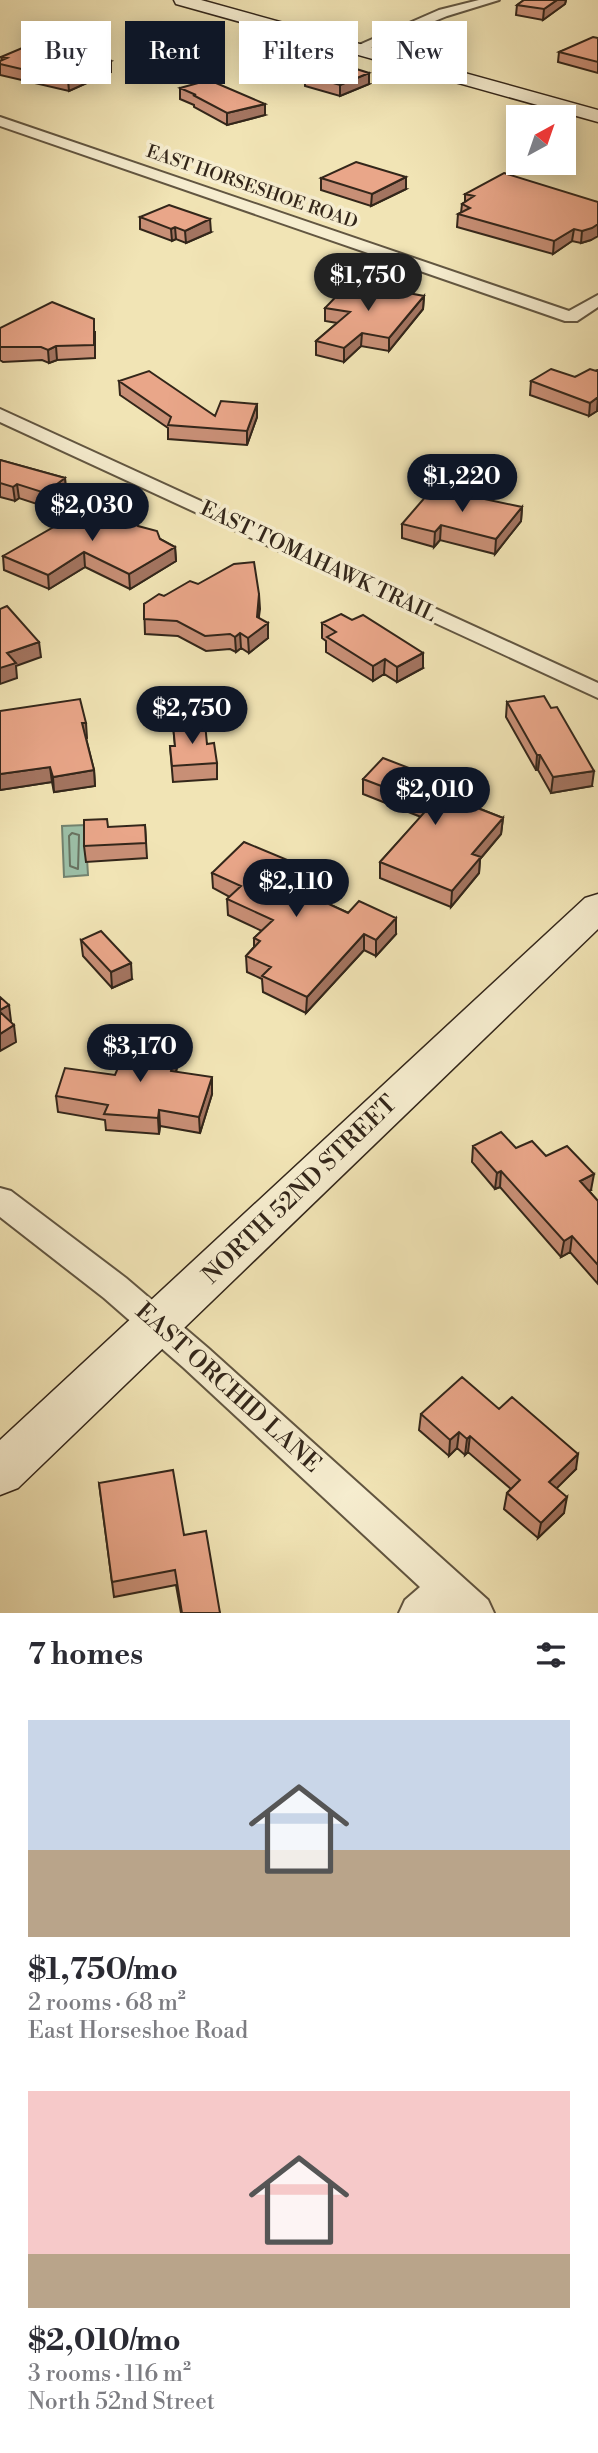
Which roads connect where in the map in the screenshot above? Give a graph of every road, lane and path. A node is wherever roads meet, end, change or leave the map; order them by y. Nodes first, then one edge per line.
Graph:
1 (182, 0) edge
2 (206, 0) edge
3 (493, 0) edge
4 (364, 46) junction
5 (598, 109) edge
6 (598, 116) edge
7 (0, 121) edge
8 (598, 300) edge
9 (0, 415) edge
10 (598, 691) edge
11 (598, 907) edge
12 (0, 1200) edge
13 (158, 1325) junction
14 (0, 1472) edge
15 (446, 1587) junction
16 (418, 1613) edge
17 (475, 1613) edge

1 - 4 main road
2 - 4 main road
3 - 4 street
4 - 5 main road
4 - 6 main road
7 - 8 street, EAST HORSESHOE ROAD
9 - 10 street, EAST TOMAHAWK TRAIL
11 - 13 main road, NORTH 52ND STREET
12 - 13 street, EAST ORCHID LANE
13 - 14 main road, NORTH 52ND STREET
13 - 15 street, EAST ORCHID LANE
15 - 16 street
15 - 17 street, EAST ORCHID LANE

